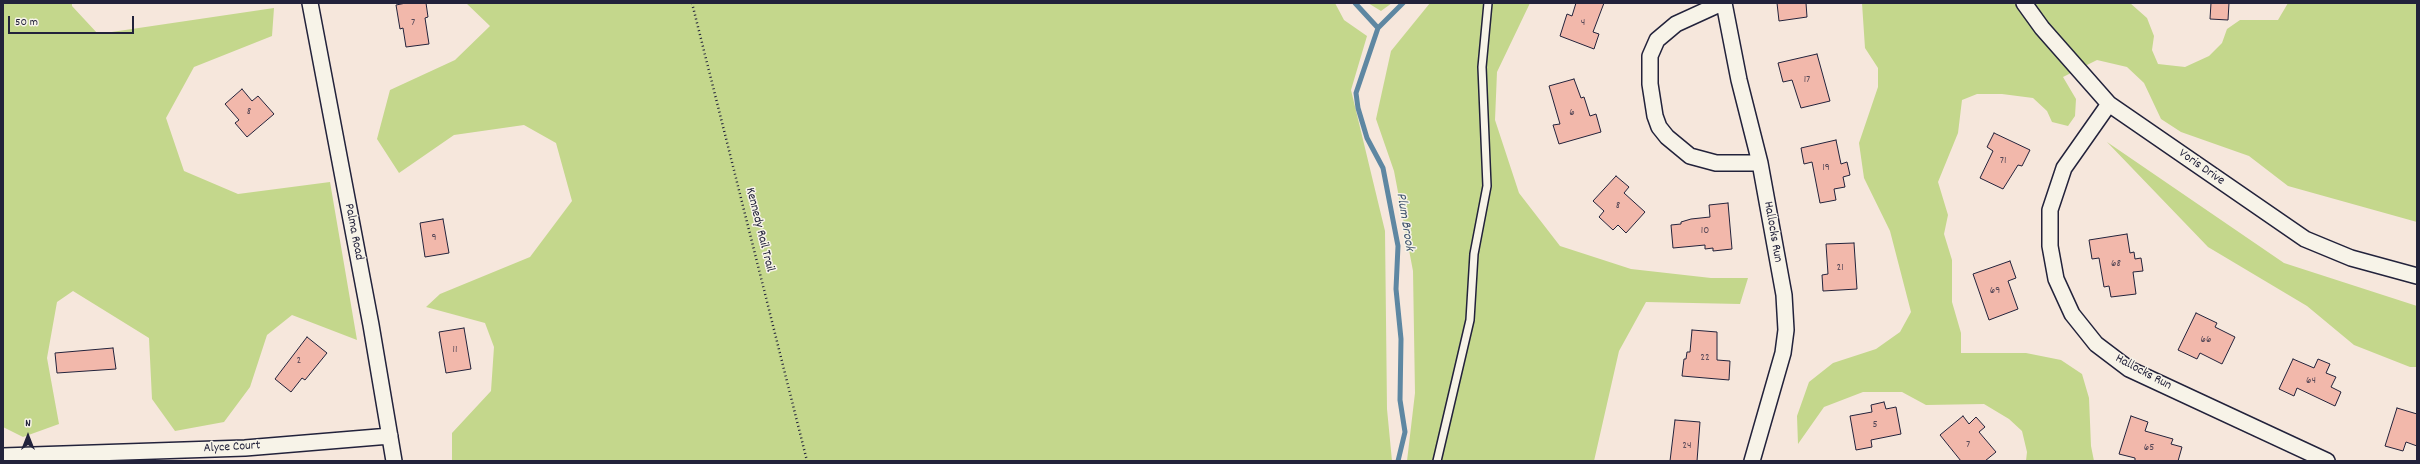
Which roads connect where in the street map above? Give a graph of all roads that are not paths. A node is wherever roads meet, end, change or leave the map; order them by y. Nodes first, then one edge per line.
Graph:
1 (310, 3) edge
2 (1488, 3) edge
3 (1723, 3) edge
4 (2024, 3) edge
5 (2109, 104) junction
6 (1760, 163) junction
7 (2417, 276) edge
8 (390, 436) junction
9 (3, 456) edge
10 (394, 461) edge
11 (1438, 461) edge
12 (1752, 461) edge
13 (2327, 461) edge

1 - 8 street, Palma Road
2 - 11 lane
3 - 6 street, Hallocks Run
3 - 6 street
4 - 5 street, Voris Drive
5 - 7 street, Voris Drive
5 - 13 street, Hallocks Run
6 - 12 street, Hallocks Run
8 - 9 street, Alyce Court
8 - 10 street, Palma Road

